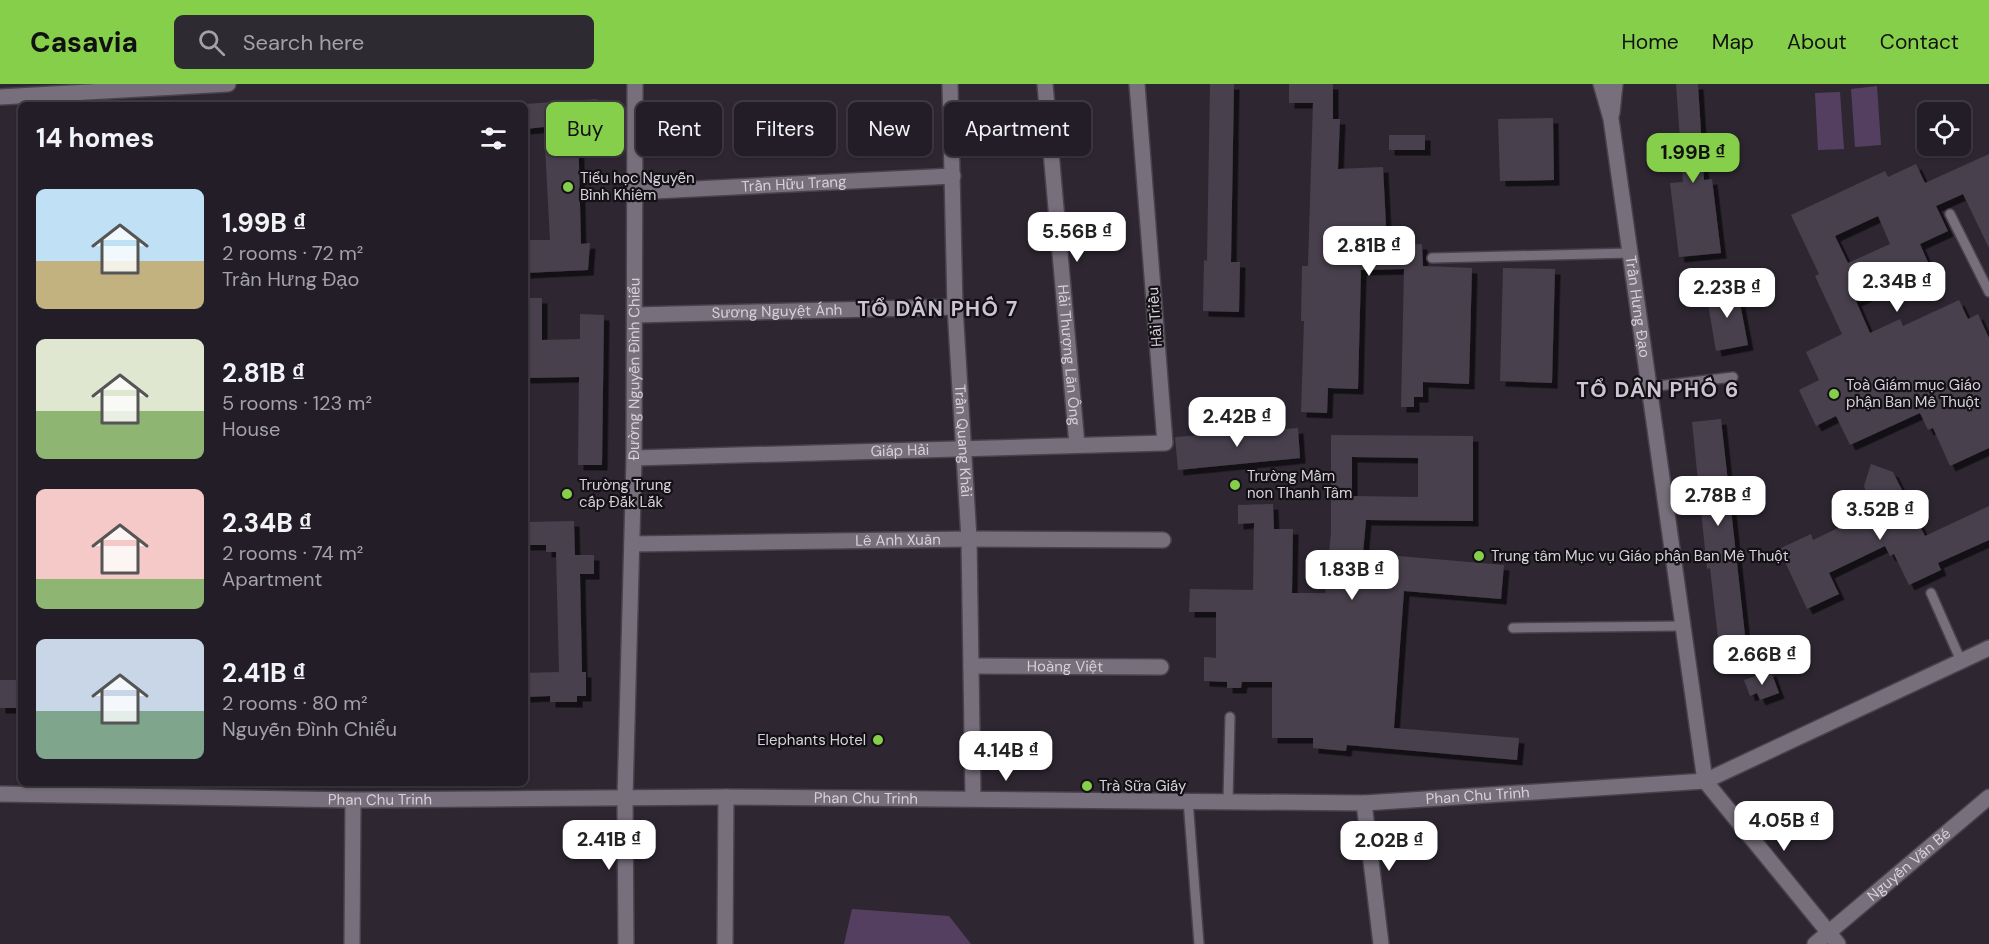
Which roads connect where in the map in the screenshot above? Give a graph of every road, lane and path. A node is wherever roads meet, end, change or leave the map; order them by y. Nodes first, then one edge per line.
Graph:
1 (218, 84) edge
2 (635, 84) edge
3 (950, 84) edge
4 (1045, 84) edge
5 (1137, 84) edge
6 (1601, 84) edge
7 (1615, 84) edge
8 (0, 97) edge
9 (1611, 119) junction
10 (953, 176) junction
11 (635, 192) junction
12 (1950, 213) dead end
13 (1630, 253) junction
14 (1432, 258) dead end
15 (1989, 292) edge
16 (955, 308) junction
17 (635, 315) junction
18 (1733, 376) dead end
19 (1649, 387) junction
20 (1165, 443) joint
21 (1077, 444) junction
22 (964, 450) junction
23 (634, 458) junction
24 (969, 539) junction
25 (1163, 540) dead end
26 (632, 544) junction
27 (1931, 593) dead end
28 (1683, 626) junction
29 (1513, 628) dead end
30 (1989, 648) edge
31 (1960, 661) junction
32 (971, 666) junction
33 (1161, 667) dead end
34 (1230, 717) dead end
35 (1705, 781) junction
36 (0, 794) edge
37 (726, 797) junction
38 (1989, 797) edge
39 (625, 798) junction
40 (973, 798) junction
41 (353, 800) junction
42 (1188, 800) junction
43 (1228, 801) junction
44 (1364, 803) junction
45 (1833, 938) edge
46 (352, 944) edge
47 (626, 944) edge
48 (724, 944) edge
49 (1199, 944) edge
50 (1381, 944) edge
51 (1815, 944) edge

1 - 8 street
2 - 11 street, Đường Nguyễn Đình Chiểu
3 - 10 street, Trần Quang Khải
4 - 21 street, Hải Thượng Lãn Ông
5 - 20 street, Hải Triều
6 - 9 street, Trần Hưng Đạo
7 - 9 street, Trần Hưng Đạo
9 - 13 street, Trần Hưng Đạo
10 - 11 street, Trần Hữu Trang
10 - 16 street, Trần Quang Khải
11 - 17 street, Đường Nguyễn Đình Chiểu
12 - 15 lane
13 - 14 lane
13 - 19 street, Trần Hưng Đạo
16 - 17 street, Sương Nguyệt Ánh
16 - 22 street, Trần Quang Khải
17 - 23 street, Đường Nguyễn Đình Chiểu
18 - 19 lane
19 - 28 street, Trần Hưng Đạo
20 - 21 street, Giáp Hải
21 - 22 street, Giáp Hải
22 - 23 street, Giáp Hải
22 - 24 street, Trần Quang Khải
23 - 26 street, Đường Nguyễn Đình Chiểu
24 - 25 street, Lê Anh Xuân
24 - 26 street, Lê Anh Xuân
24 - 32 street, Trần Quang Khải
26 - 39 street, Đường Nguyễn Đình Chiểu
27 - 31 lane
28 - 29 lane
28 - 35 street, Trần Hưng Đạo
30 - 31 street, Phan Chu Trinh
31 - 35 street, Phan Chu Trinh
32 - 33 street, Hoàng Việt
32 - 40 street, Trần Quang Khải
34 - 43 lane
35 - 44 street, Phan Chu Trinh
35 - 45 street
36 - 41 street, Phan Chu Trinh
37 - 39 street, Phan Chu Trinh
37 - 40 street, Phan Chu Trinh
37 - 48 street
38 - 45 street, Nguyễn Văn Bé
39 - 41 street, Phan Chu Trinh
39 - 47 street, Đường Nguyễn Đình Chiểu
40 - 42 street, Phan Chu Trinh
41 - 46 street
42 - 43 street, Phan Chu Trinh
42 - 49 lane
43 - 44 street, Phan Chu Trinh
44 - 50 street
45 - 51 street, Nguyễn Văn Bé

